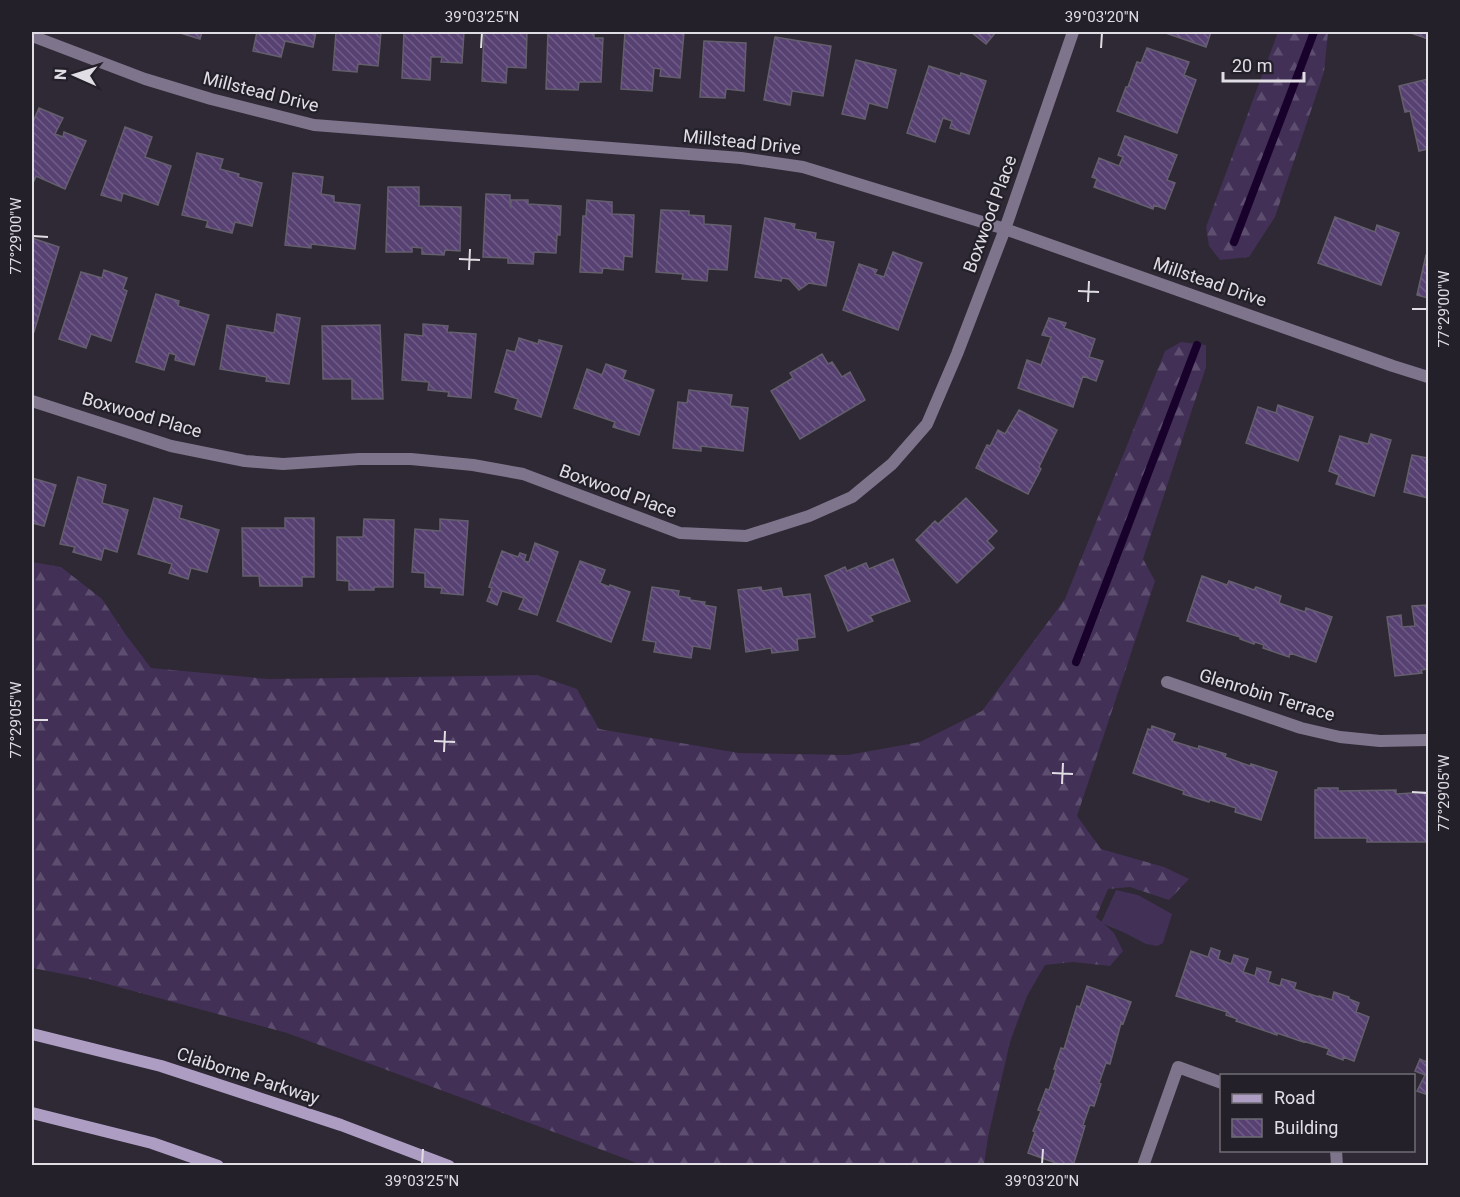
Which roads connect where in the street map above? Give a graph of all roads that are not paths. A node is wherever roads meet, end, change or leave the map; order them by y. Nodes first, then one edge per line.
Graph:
1 (1073, 32) edge
2 (32, 36) edge
3 (1005, 229) junction
4 (1428, 377) edge
5 (32, 401) edge
6 (1167, 682) dead end
7 (1428, 740) edge
8 (32, 1034) edge
9 (1220, 1083) edge
10 (32, 1113) edge
11 (218, 1166) edge
12 (449, 1166) edge
13 (1143, 1166) edge

1 - 3 street, Boxwood Place
2 - 3 street, Millstead Drive
3 - 4 street, Millstead Drive
3 - 5 street, Boxwood Place
6 - 7 street, Glenrobin Terrace
8 - 12 main road, Claiborne Parkway
9 - 13 street
10 - 11 main road

